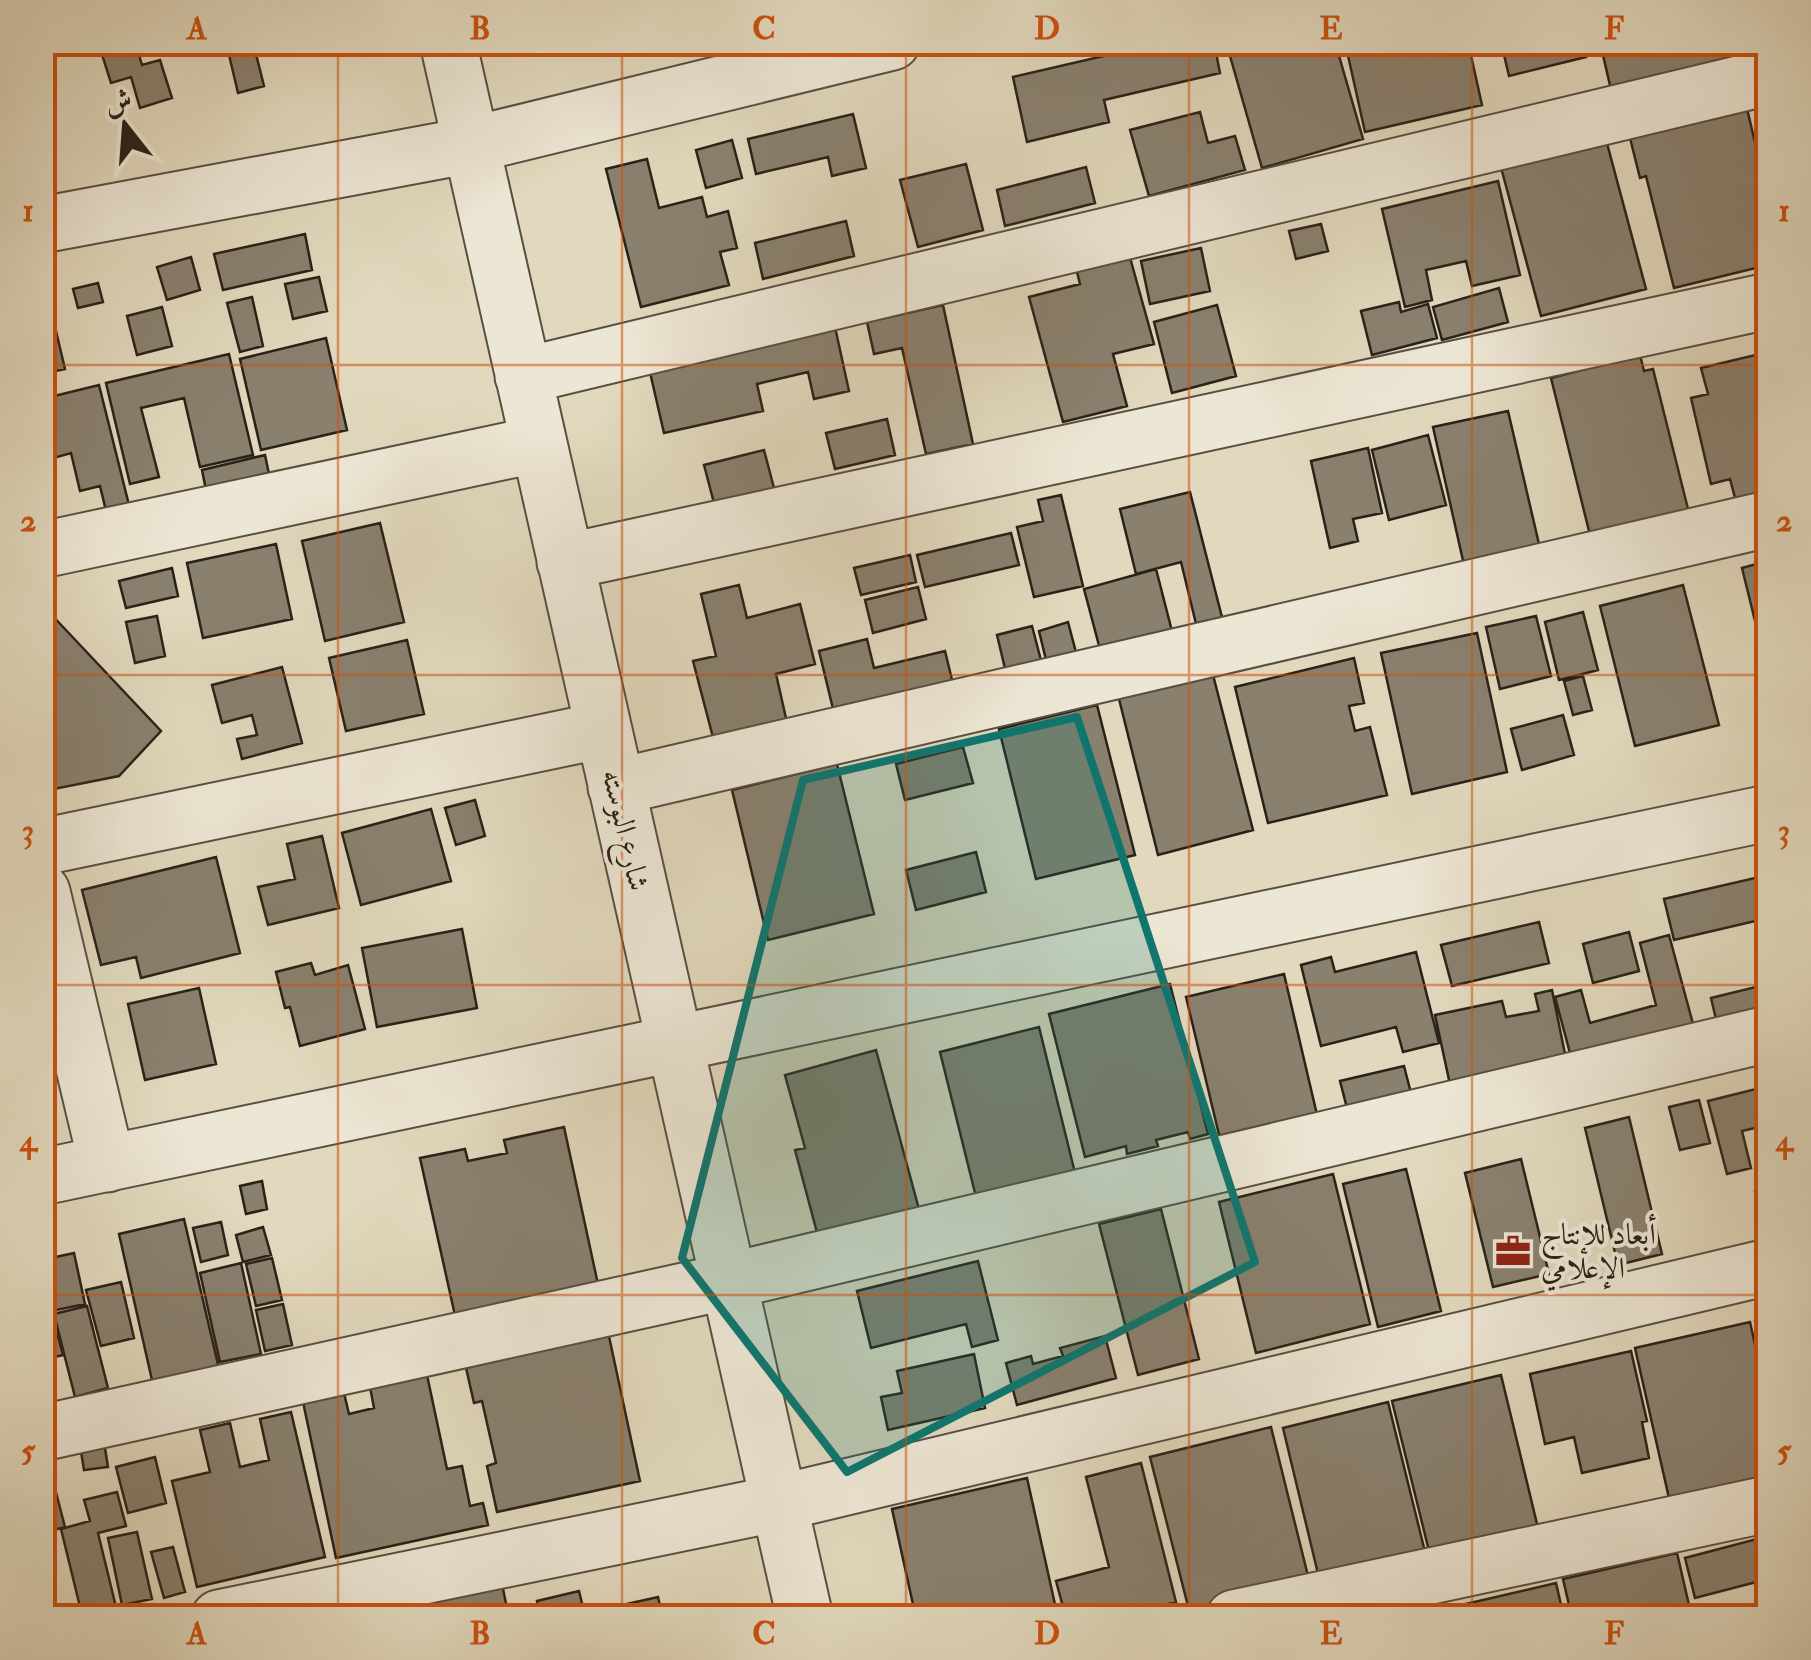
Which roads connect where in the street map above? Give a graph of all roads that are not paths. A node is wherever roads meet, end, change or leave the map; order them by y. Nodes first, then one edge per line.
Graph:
1 (448, 42) edge
2 (892, 42) edge
3 (1768, 77) edge
4 (471, 144) junction
5 (42, 225) edge
6 (1768, 301) edge
7 (523, 376) junction
8 (539, 444) junction
9 (1768, 518) edge
10 (42, 550) edge
11 (565, 562) junction
12 (604, 730) junction
13 (616, 787) junction
14 (1768, 813) edge
15 (42, 847) edge
16 (42, 892) edge
17 (1768, 1034) edge
18 (676, 1043) junction
19 (106, 1164) junction
20 (42, 1177) edge
21 (1768, 1267) edge
22 (729, 1281) junction
23 (42, 1433) edge
24 (779, 1503) junction
25 (1768, 1504) edge
26 (220, 1618) edge
27 (805, 1618) edge
28 (1234, 1618) edge

1 - 4 street, شارع البوسته
2 - 4 street
3 - 7 street
4 - 5 street
4 - 7 street, شارع البوسته
6 - 11 street
7 - 8 street, شارع البوسته
8 - 10 street
8 - 11 street, شارع البوسته
9 - 13 street
11 - 12 street, شارع البوسته
12 - 13 street, شارع البوسته
12 - 15 street
13 - 18 street, شارع البوسته
14 - 18 street
16 - 19 street
17 - 22 street
18 - 19 street
18 - 22 street, شارع البوسته
19 - 20 street
21 - 24 street
22 - 23 street
22 - 24 street, شارع البوسته
24 - 26 street
24 - 27 street, شارع البوسته
25 - 28 street

